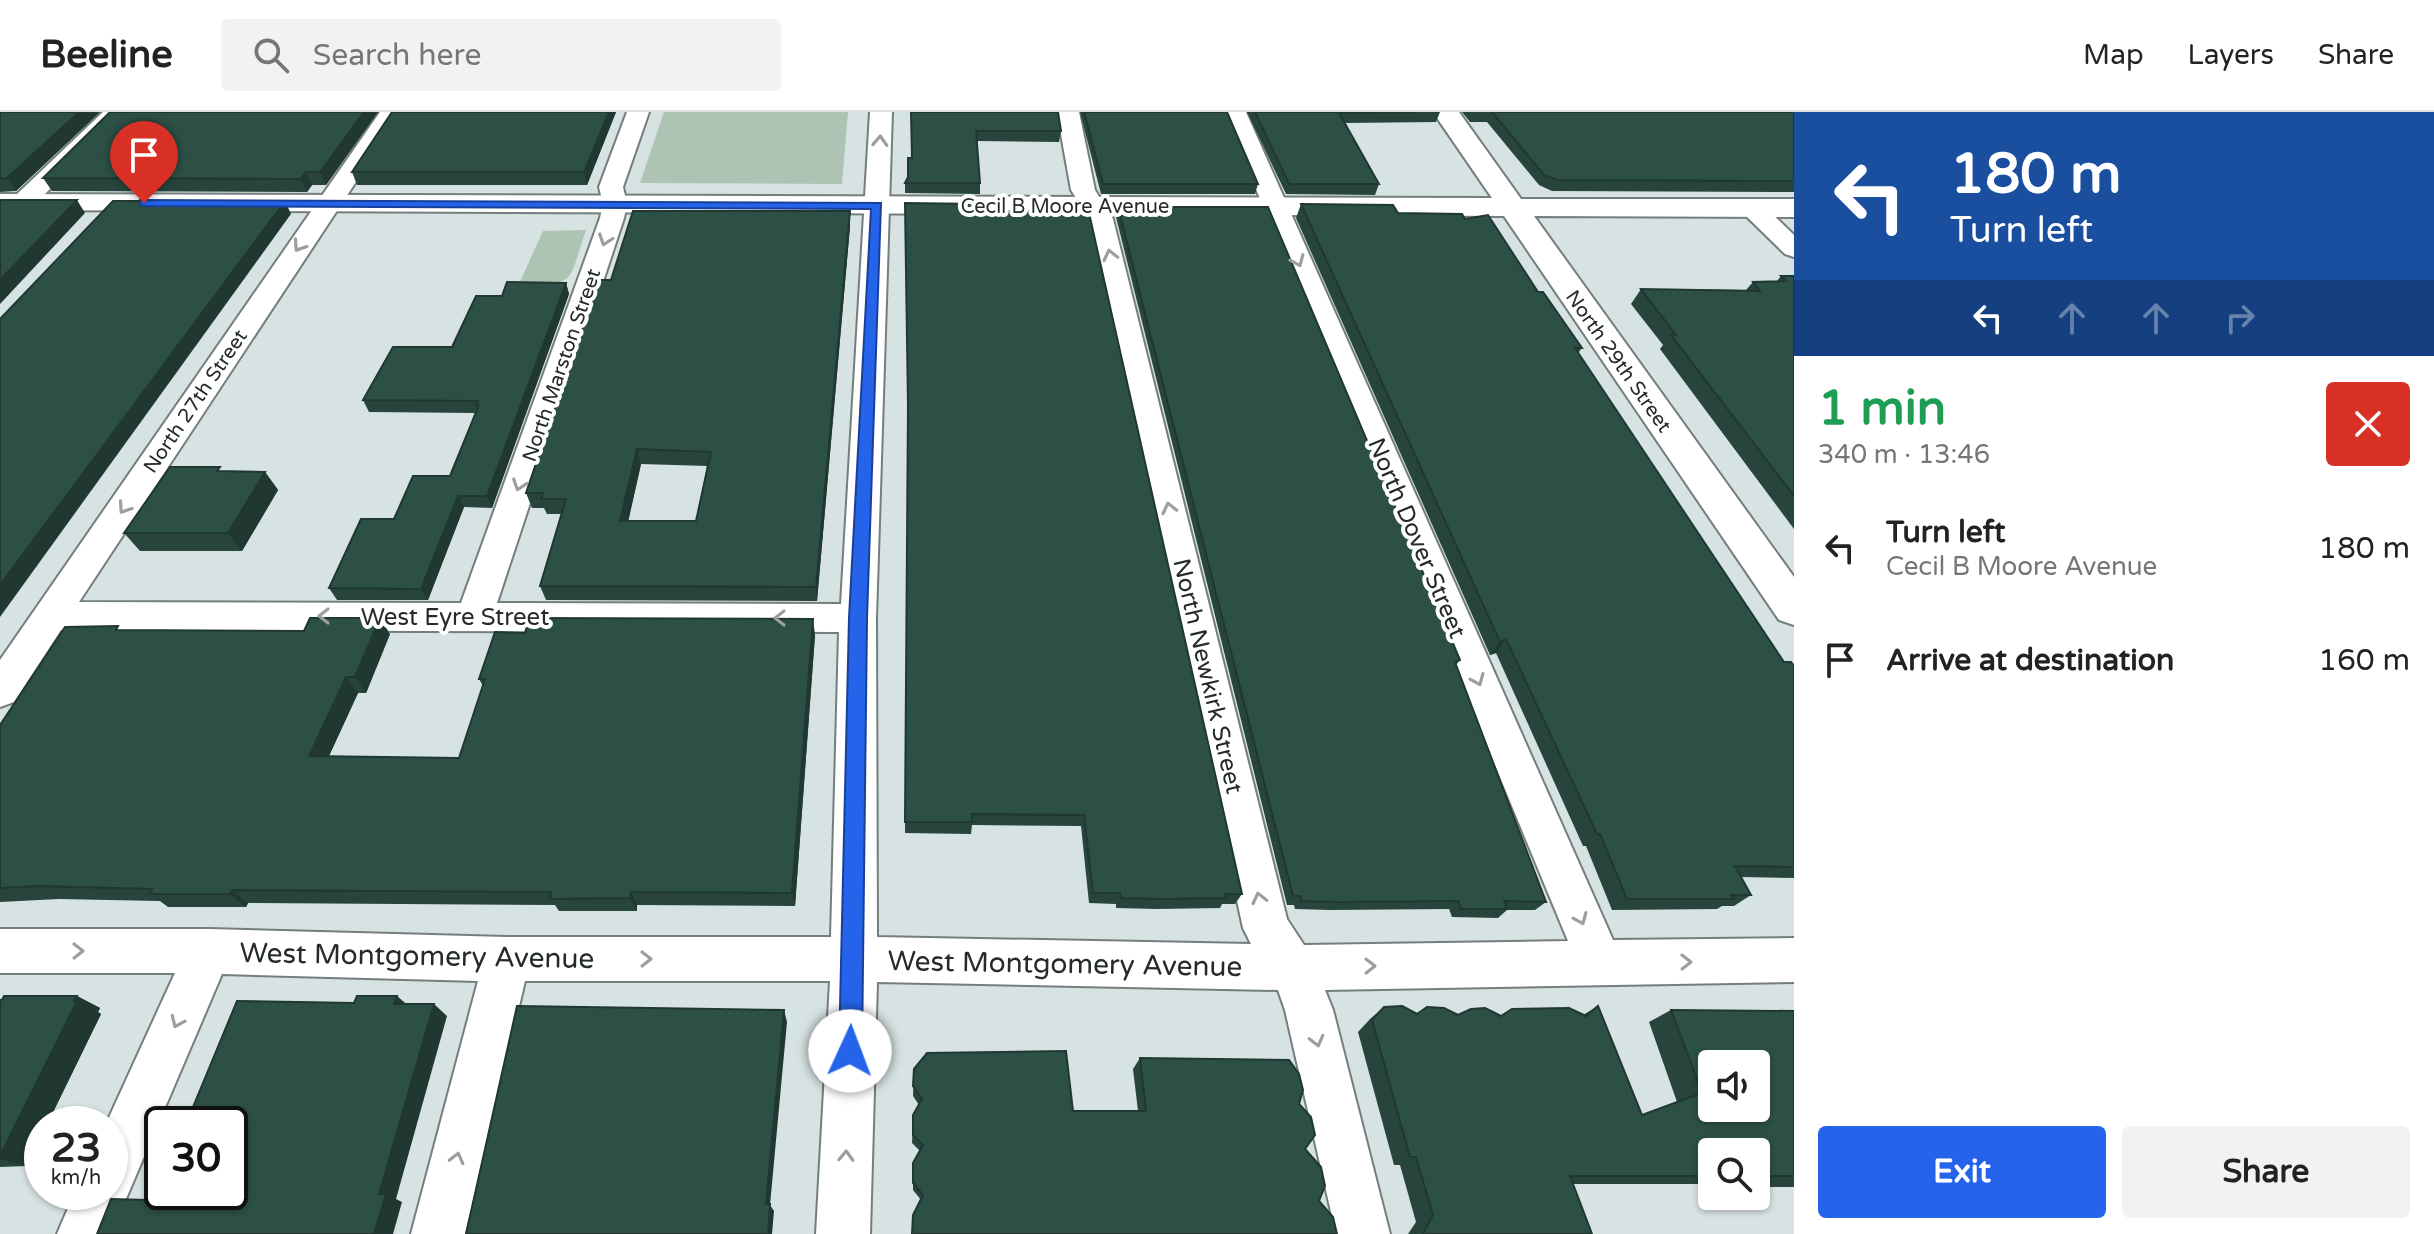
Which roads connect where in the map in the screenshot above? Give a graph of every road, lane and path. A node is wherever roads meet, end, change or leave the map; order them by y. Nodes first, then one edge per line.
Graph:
1 (116, 112) edge
2 (391, 112) edge
3 (638, 112) edge
4 (881, 112) edge
5 (1068, 112) edge
6 (1235, 112) edge
7 (1446, 112) edge
8 (11, 202) edge
9 (113, 203) junction
10 (328, 203) junction
11 (615, 204) junction
12 (877, 205) junction
13 (1093, 206) junction
14 (1275, 207) junction
15 (1511, 207) junction
16 (1752, 208) junction
17 (1794, 208) edge
18 (93, 225) edge
19 (1794, 249) edge
20 (1794, 609) edge
21 (52, 616) junction
22 (474, 617) junction
23 (858, 618) junction
24 (0, 691) edge
25 (0, 951) edge
26 (209, 951) junction
27 (507, 959) junction
28 (854, 959) junction
29 (1794, 960) edge
30 (1600, 963) junction
31 (1292, 968) junction
32 (128, 1134) edge
33 (94, 1210) edge
34 (84, 1234) edge
35 (438, 1234) edge
36 (843, 1234) edge
37 (1363, 1234) edge

1 - 8 street
2 - 10 street, North 27th Street
3 - 11 street, North Marston Street
12 -> 4 street
5 - 13 street, North Newkirk Street
6 - 14 street, North Dover Street
7 - 15 street, North 29th Street
8 - 9 street, Cecil B Moore Avenue
9 - 10 street, Cecil B Moore Avenue
9 - 18 street
10 - 11 street, Cecil B Moore Avenue
10 -> 21 street, North 27th Street
11 - 12 street, Cecil B Moore Avenue
11 -> 22 street, North Marston Street
12 - 13 street, Cecil B Moore Avenue
12 - 23 street
13 - 14 street, Cecil B Moore Avenue
31 -> 13 street, North Newkirk Street
14 - 15 street, Cecil B Moore Avenue
14 -> 30 street, North Dover Street
15 - 16 street, Cecil B Moore Avenue
15 - 20 street, North 29th Street
16 - 17 street, Cecil B Moore Avenue
16 - 19 street
22 -> 21 street, West Eyre Street
21 - 24 street, North 27th Street
23 -> 22 street, West Eyre Street
23 - 28 street
25 -> 26 street, West Montgomery Avenue
26 - 27 street, West Montgomery Avenue
26 -> 32 street
27 -> 28 street, West Montgomery Avenue
35 -> 27 street
28 - 31 street, West Montgomery Avenue
36 -> 28 street
30 -> 29 street, West Montgomery Avenue
31 -> 30 street, West Montgomery Avenue
31 -> 37 street, North Newkirk Street
33 - 34 street

